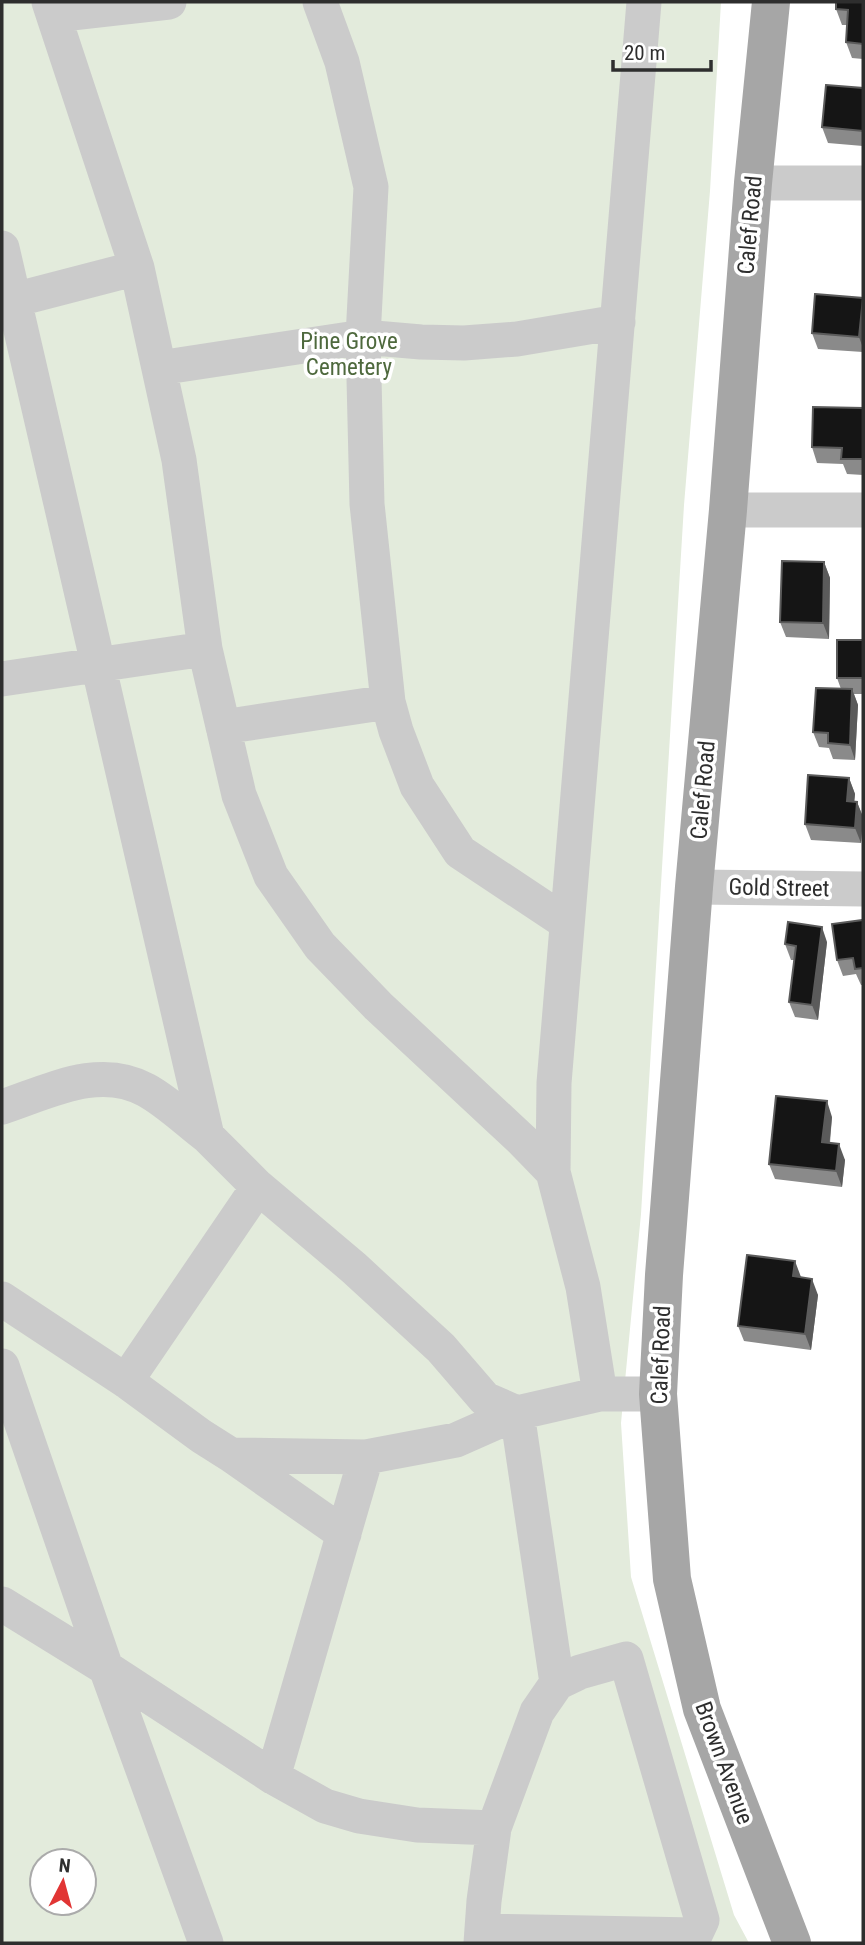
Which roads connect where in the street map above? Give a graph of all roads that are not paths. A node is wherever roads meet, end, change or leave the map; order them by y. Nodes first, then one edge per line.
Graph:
1 (169, 2) edge
2 (320, 2) edge
3 (644, 2) edge
4 (771, 2) edge
5 (52, 8) edge
6 (753, 183) junction
7 (863, 183) edge
8 (2, 248) edge
9 (137, 268) junction
10 (8, 302) edge
11 (618, 321) junction
12 (363, 337) junction
13 (159, 368) junction
14 (728, 510) junction
15 (863, 510) edge
16 (205, 649) junction
17 (98, 665) junction
18 (2, 679) edge
19 (388, 702) junction
20 (223, 727) junction
21 (694, 887) junction
22 (863, 889) edge
23 (567, 923) junction
24 (2, 1107) edge
25 (207, 1136) junction
26 (553, 1172) junction
27 (258, 1187) junction
28 (2, 1299) edge
29 (2, 1366) edge
30 (126, 1381) junction
31 (600, 1394) junction
32 (658, 1394) junction
33 (517, 1413) junction
34 (231, 1455) junction
35 (366, 1457) junction
36 (344, 1534) junction
37 (672, 1579) joint
38 (2, 1604) edge
39 (106, 1668) junction
40 (557, 1683) junction
41 (273, 1777) junction
42 (494, 1828) junction
43 (482, 1937) edge
44 (206, 1943) edge
45 (792, 1943) edge

1 - 5 street
2 - 12 street
3 - 11 street
4 - 6 main road, Calef Road
5 - 9 street
6 - 7 street
6 - 14 main road, Calef Road
8 - 10 street
9 - 10 street
9 - 13 street
10 - 17 street
11 - 12 street
11 - 23 street
12 - 13 street
12 - 19 street
13 - 16 street
14 - 15 street
14 - 21 main road, Calef Road
16 - 17 street
16 - 20 street
17 - 18 street
17 - 25 street
19 - 20 street
19 - 23 street
20 - 26 street
21 - 22 street, Gold Street
21 - 32 main road, Calef Road
23 - 26 street
24 - 25 street
25 - 27 street
26 - 31 street
27 - 30 street
27 - 33 street
28 - 30 street
29 - 39 street
30 - 34 street
31 - 32 street
31 - 33 street
32 - 37 main road, Calef Road
33 - 35 street
33 - 40 street
34 - 35 street
34 - 36 street
35 - 36 street
36 - 41 street
37 - 45 main road, Brown Avenue
38 - 39 street
39 - 41 street
39 - 44 street
40 - 42 street
40 - 43 street
41 - 42 street
42 - 43 street

